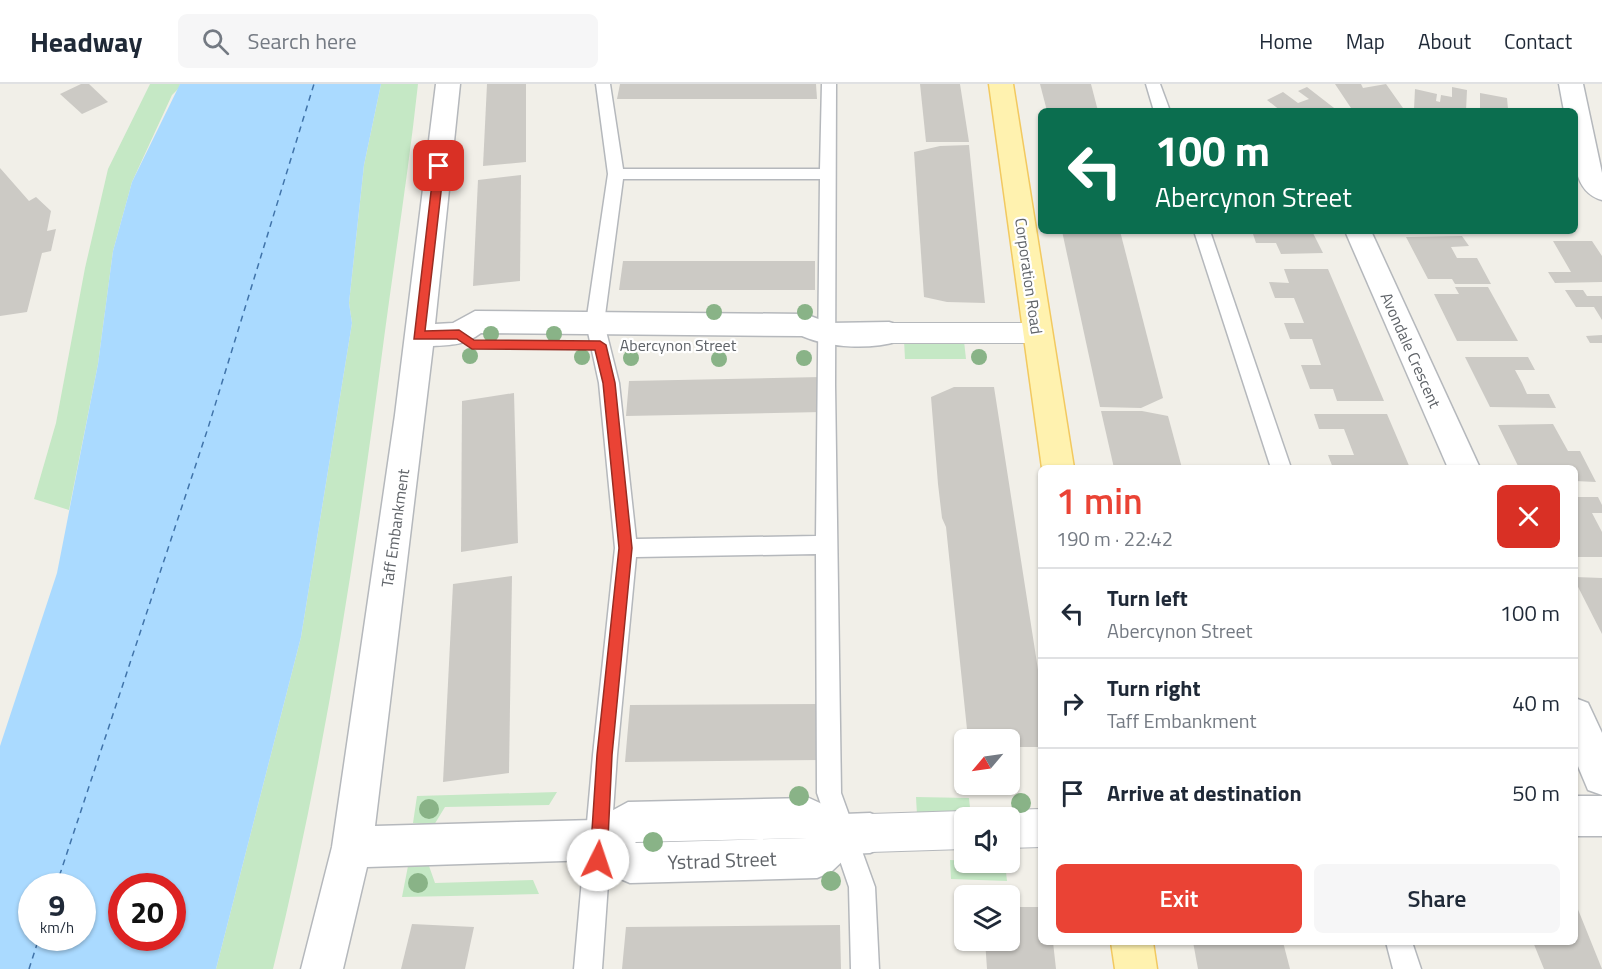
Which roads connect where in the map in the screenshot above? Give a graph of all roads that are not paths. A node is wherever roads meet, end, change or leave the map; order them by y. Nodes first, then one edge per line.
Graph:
1 (448, 84) edge
2 (603, 84) edge
3 (829, 84) edge
4 (1001, 84) edge
5 (1153, 84) edge
6 (1571, 84) edge
7 (1161, 108) edge
8 (1576, 108) edge
9 (1578, 115) edge
10 (616, 174) junction
11 (826, 174) junction
12 (1592, 177) edge
13 (1203, 234) edge
14 (1359, 234) edge
15 (889, 333) joint
16 (1037, 333) junction
17 (597, 334) junction
18 (825, 334) junction
19 (418, 336) junction
20 (1058, 465) edge
21 (1280, 465) edge
22 (1463, 465) edge
23 (825, 545) junction
24 (626, 548) junction
25 (1578, 723) edge
26 (1602, 776) edge
27 (1578, 816) edge
28 (1602, 816) edge
29 (1038, 828) edge
30 (1020, 829) edge
31 (954, 830) edge
32 (856, 834) junction
33 (600, 840) junction
34 (352, 847) junction
35 (1132, 945) edge
36 (1400, 945) edge
37 (322, 969) edge
38 (588, 969) edge
39 (865, 969) edge
40 (1136, 969) edge
41 (1407, 969) edge

1 - 19 street, Taff Embankment
2 - 10 lane
3 - 11 lane
4 - 16 main road, Corporation Road
5 - 7 lane
6 - 8 street
9 - 12 street
10 - 11 lane
10 - 17 lane
11 - 18 lane
13 - 21 lane
14 - 22 street, Avondale Crescent
15 - 16 street, Abercynon Street
15 - 18 street, Abercynon Street
16 - 20 main road, Corporation Road
17 - 18 street, Abercynon Street
17 - 19 street, Abercynon Street
17 - 24 lane
18 - 23 lane
19 - 34 street, Taff Embankment
23 - 24 lane
23 - 32 lane
24 - 33 lane
25 - 26 street
27 - 28 street
29 - 30 street
31 - 32 street
32 - 33 street, Ystrad Street
32 - 39 lane
33 - 34 street
33 - 38 lane
34 - 37 street, Taff Embankment
35 - 40 main road
36 - 41 lane

